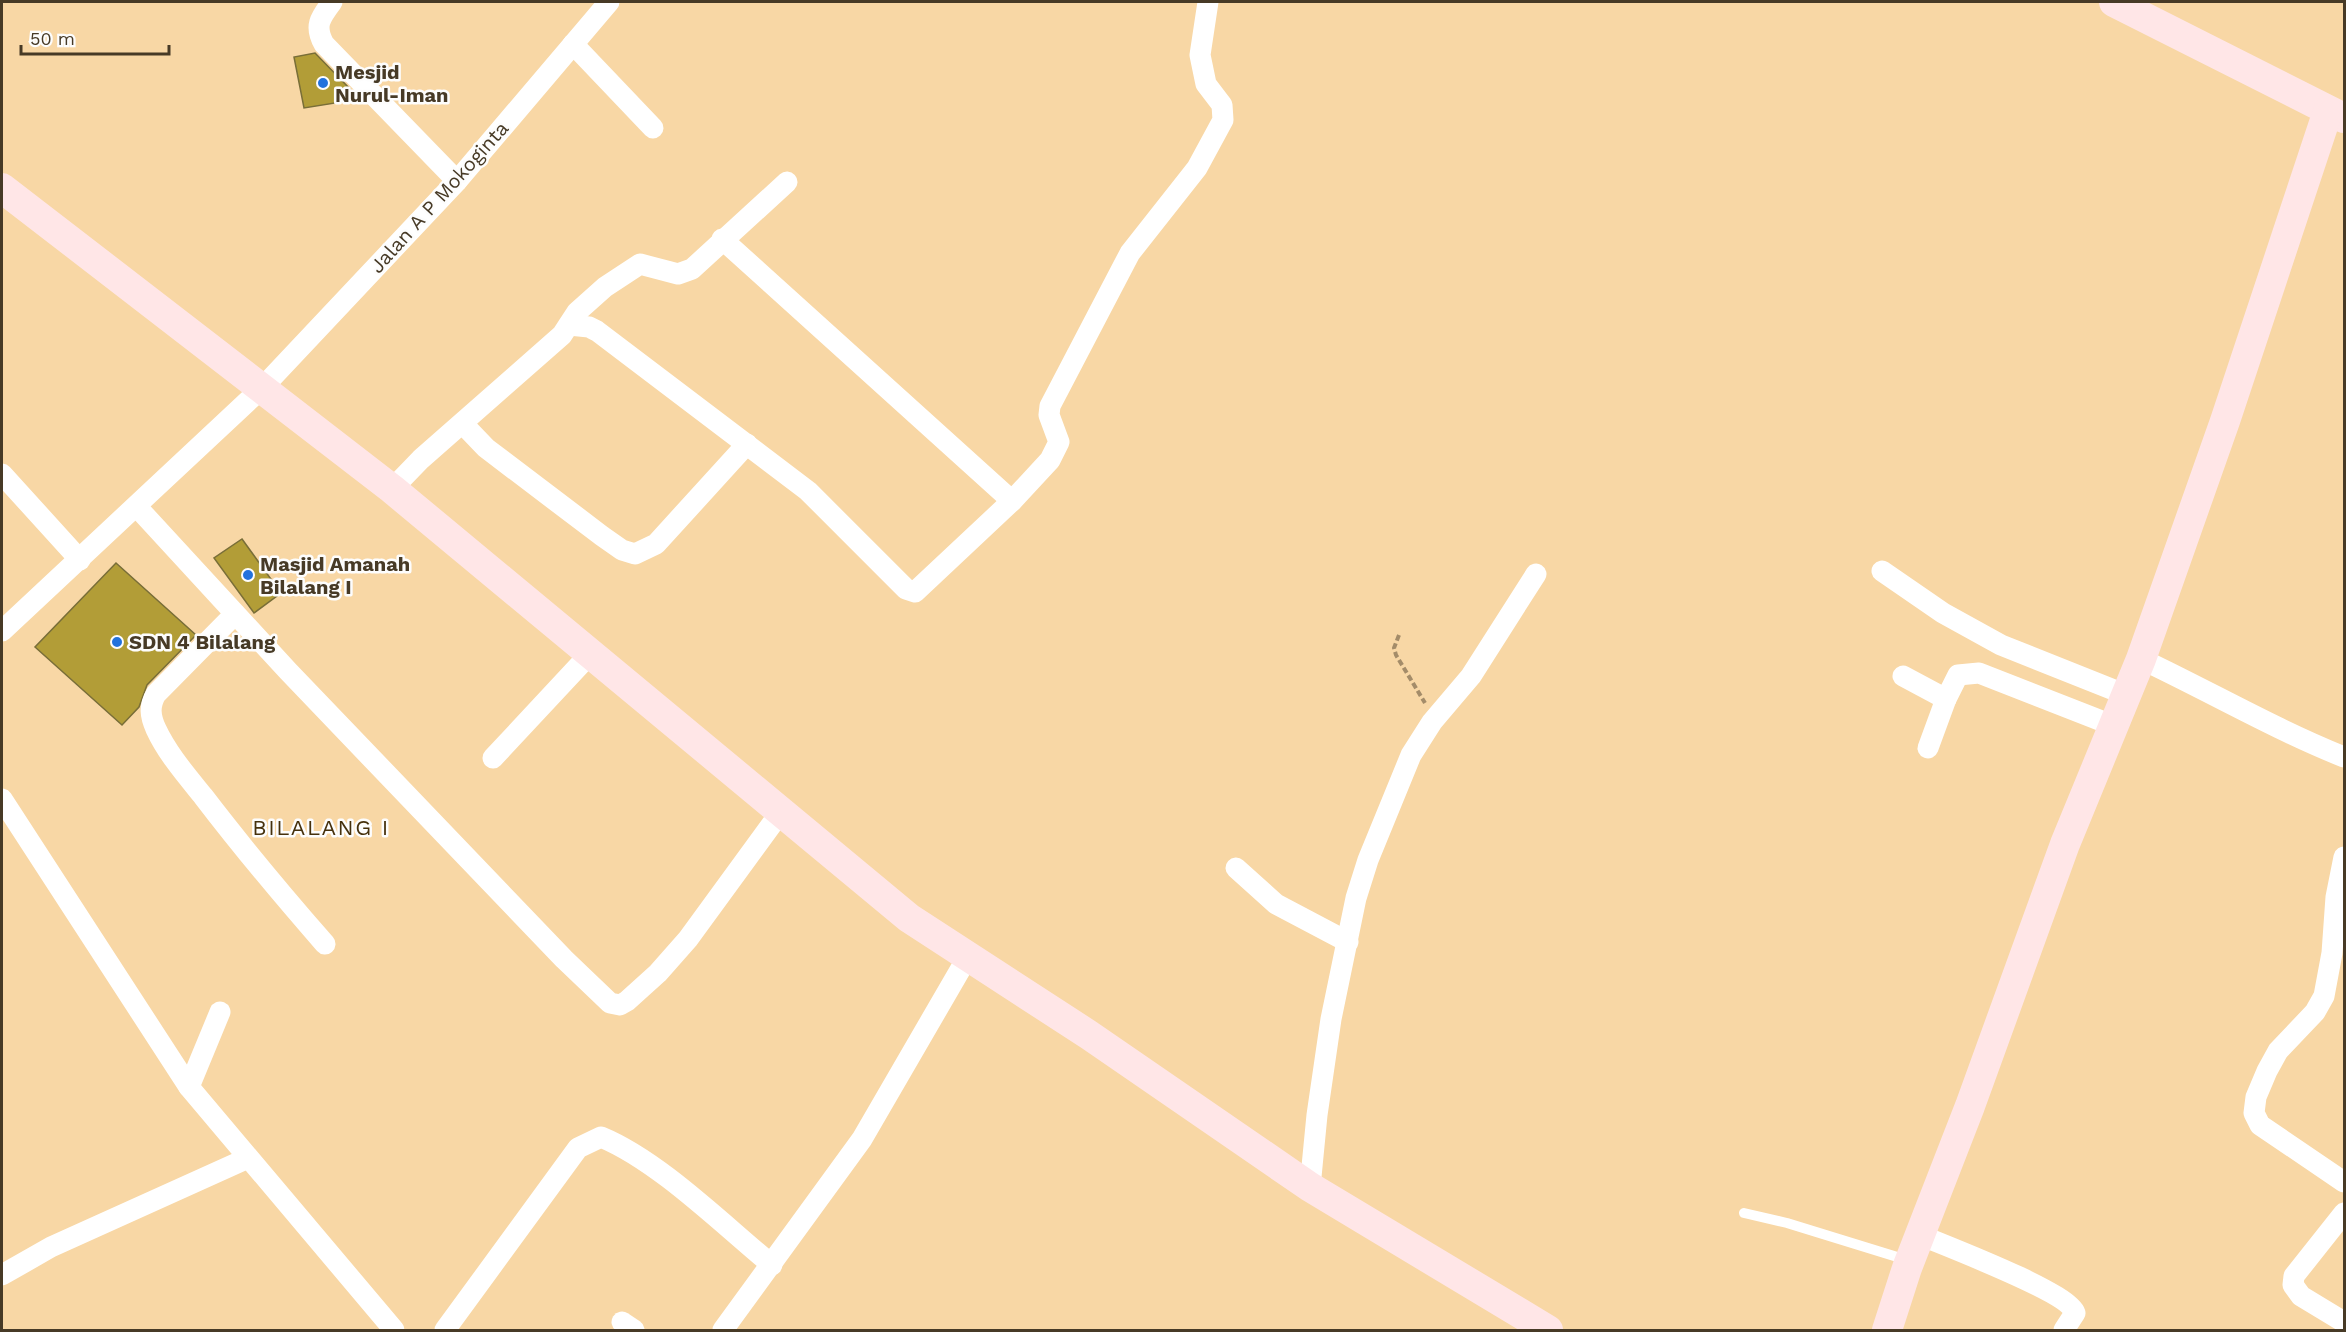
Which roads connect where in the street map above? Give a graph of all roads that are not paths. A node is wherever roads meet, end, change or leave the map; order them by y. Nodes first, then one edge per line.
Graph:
1 (332, 2) edge
2 (609, 2) edge
3 (1208, 2) edge
4 (2114, 2) edge
5 (573, 44) junction
6 (2336, 115) edge
7 (653, 128) dead end
8 (457, 181) junction
9 (787, 182) dead end
10 (2, 188) edge
11 (723, 239) junction
12 (569, 325) junction
13 (263, 387) junction
14 (463, 424) junction
15 (747, 444) junction
16 (2, 474) edge
17 (392, 489) junction
18 (1012, 501) junction
19 (136, 507) junction
20 (80, 560) junction
21 (1882, 571) dead end
22 (1536, 574) dead end
23 (235, 614) junction
24 (2, 632) edge
25 (590, 654) junction
26 (2141, 659) junction
27 (1903, 676) dead end
28 (2124, 694) junction
29 (1946, 699) junction
30 (2112, 725) junction
31 (1928, 748) dead end
32 (2344, 757) edge
33 (493, 758) dead end
34 (2, 799) edge
35 (780, 813) junction
36 (2344, 856) edge
37 (1236, 868) dead end
38 (1348, 942) junction
39 (325, 944) dead end
40 (967, 958) junction
41 (220, 1012) dead end
42 (189, 1087) junction
43 (246, 1159) junction
44 (2344, 1182) edge
45 (1310, 1187) junction
46 (1744, 1213) dead end
47 (2344, 1213) edge
48 (1915, 1248) junction
49 (772, 1265) junction
50 (2, 1275) edge
51 (2344, 1322) edge
52 (394, 1330) edge
53 (445, 1330) edge
54 (723, 1330) edge
55 (1548, 1330) edge
56 (1887, 1330) edge
57 (2064, 1330) edge

1 - 8 street
2 - 5 street, Jalan A P Mokoginta
3 - 18 street
4 - 6 street
5 - 7 street
5 - 8 street, Jalan A P Mokoginta
6 - 26 street
8 - 13 street, Jalan A P Mokoginta
9 - 11 street
10 - 13 street
11 - 12 street
11 - 18 street
12 - 14 street
12 - 15 street
13 - 17 street
13 - 19 street, Jalan A P Mokoginta
14 - 15 street
14 - 17 street
15 - 18 street
16 - 20 street
17 - 25 street
19 - 20 street, Jalan A P Mokoginta
19 - 23 street
20 - 24 street, Jalan A P Mokoginta
21 - 28 street
22 - 38 street
23 - 35 street
23 - 39 street
25 - 33 street
25 - 35 street
26 - 28 street
26 - 32 street
27 - 29 street
28 - 30 street
29 - 30 street
29 - 31 street
30 - 48 street
34 - 42 street
35 - 40 street
36 - 44 street
37 - 38 street
38 - 45 street
40 - 45 street
40 - 49 street
41 - 42 street
42 - 43 street
43 - 50 street
43 - 52 street
45 - 55 street
46 - 48 lane
47 - 51 street
48 - 56 street
48 - 57 street
49 - 53 street
49 - 54 street

